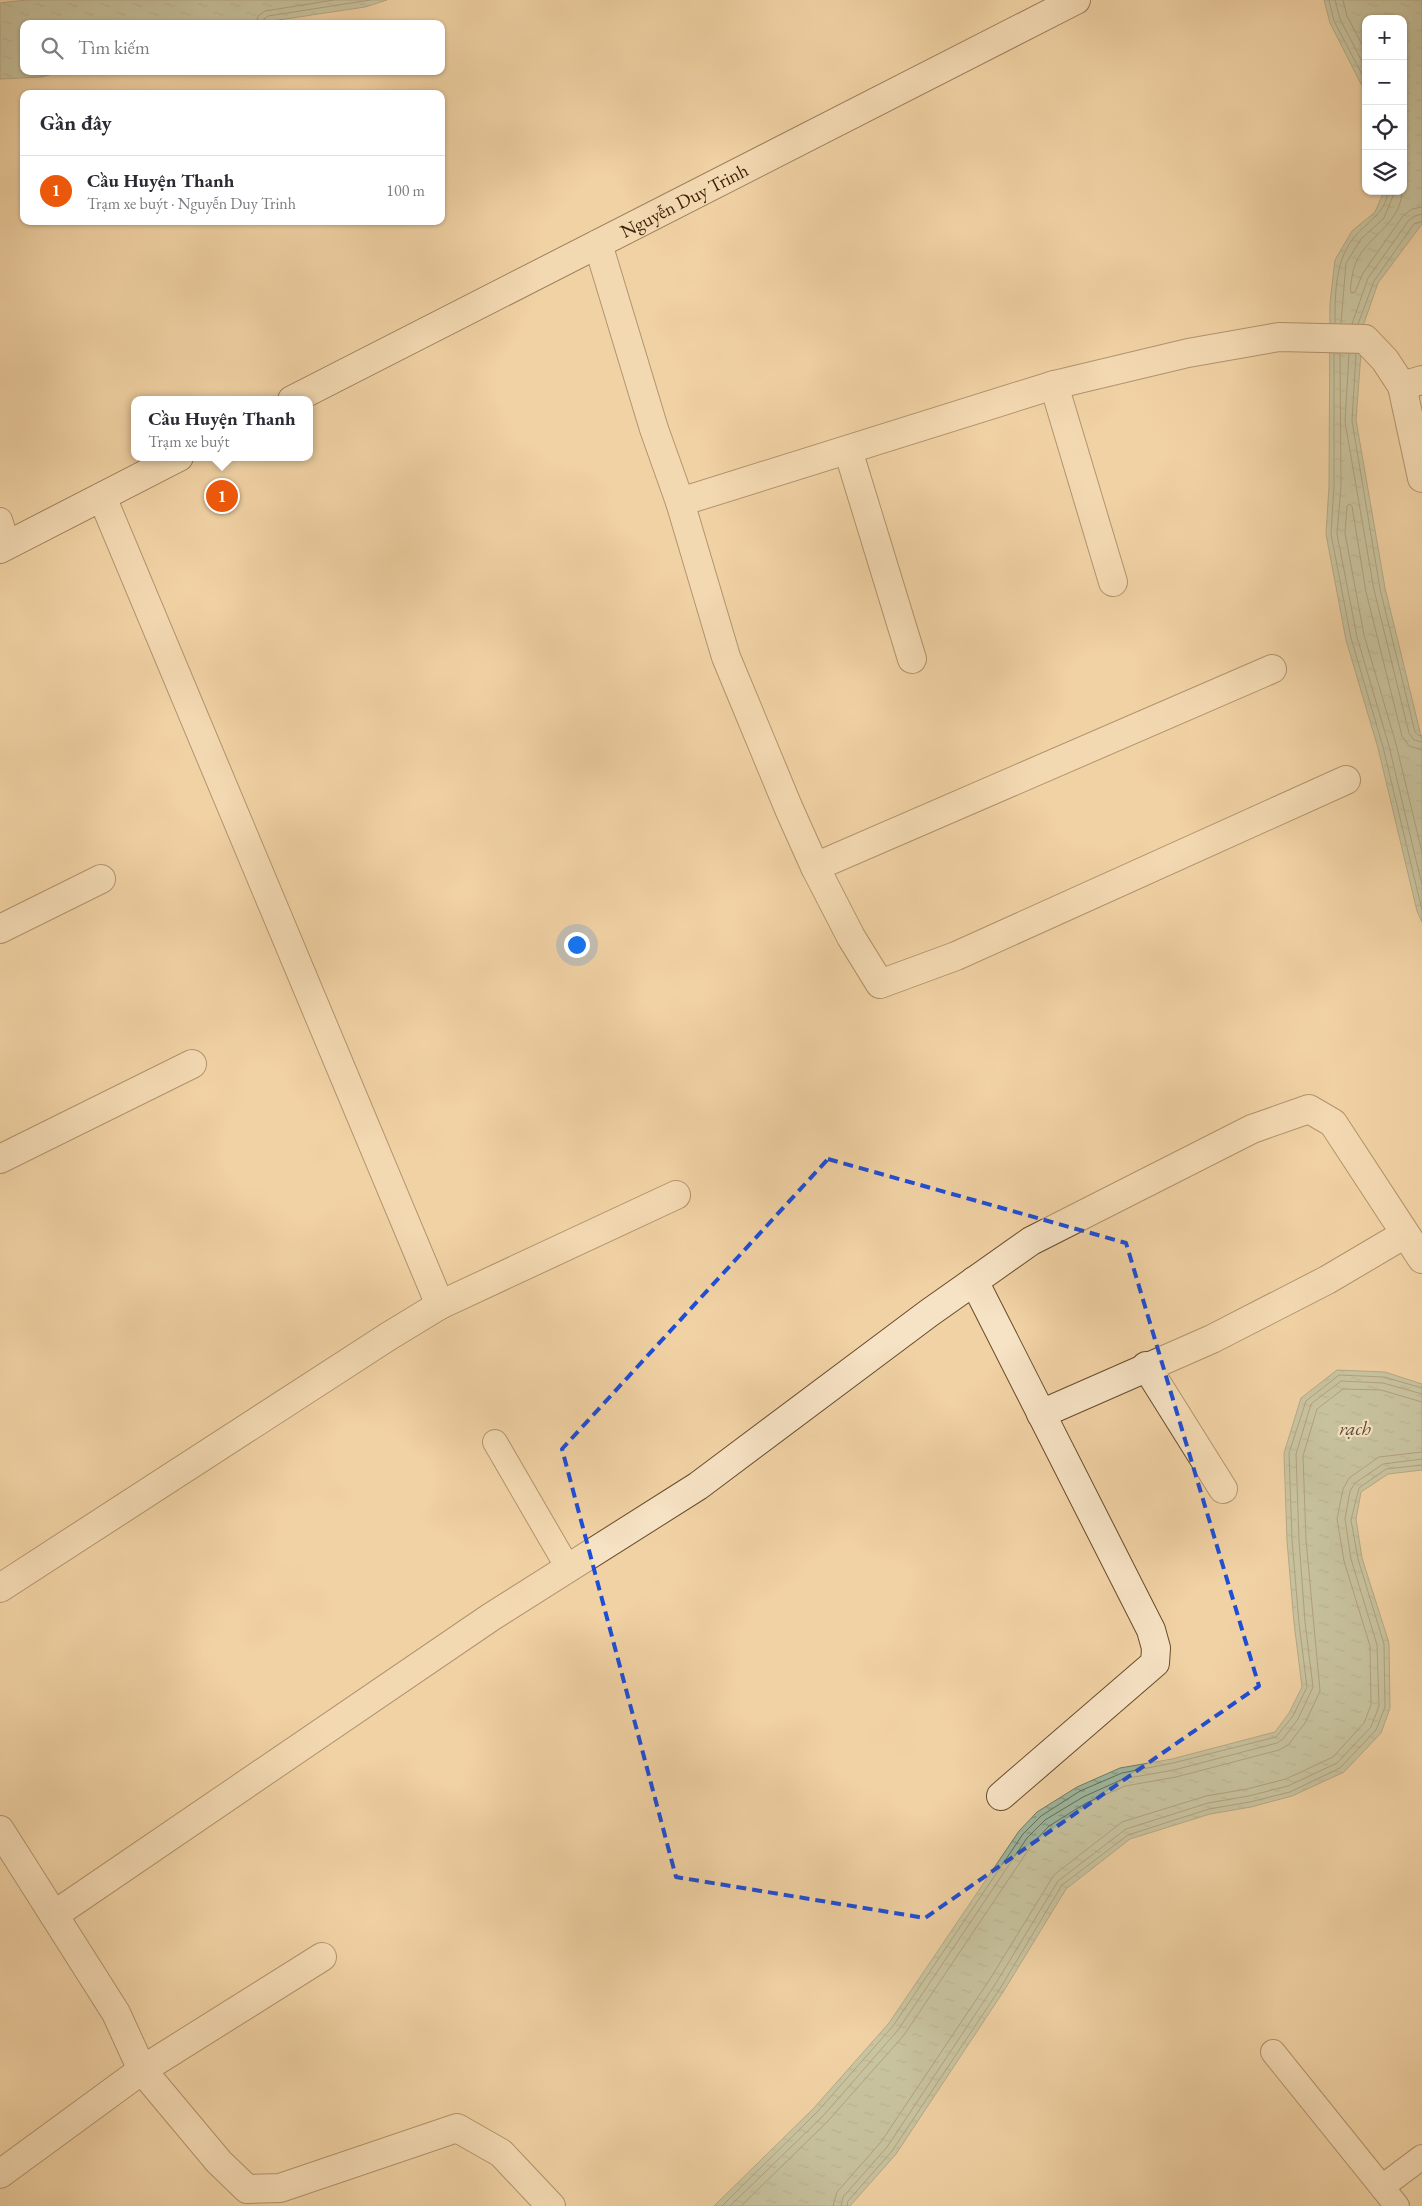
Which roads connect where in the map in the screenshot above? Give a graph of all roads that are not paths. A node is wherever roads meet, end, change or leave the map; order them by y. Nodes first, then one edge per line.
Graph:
1 (1061, 3) edge
2 (598, 244) junction
3 (1412, 383) edge
4 (1054, 385) junction
5 (300, 396) edge
6 (848, 450) junction
7 (171, 461) edge
8 (1422, 478) edge
9 (102, 497) junction
10 (680, 502) junction
11 (3, 538) edge
12 (1113, 582) dead end
13 (912, 659) dead end
14 (1272, 669) dead end
15 (1346, 780) dead end
16 (815, 867) junction
17 (101, 879) dead end
18 (0, 929) edge
19 (192, 1064) dead end
20 (0, 1159) edge
21 (676, 1195) dead end
22 (1405, 1234) junction
23 (1422, 1259) edge
24 (974, 1281) junction
25 (440, 1305) junction
26 (1146, 1366) junction
27 (1041, 1414) junction
28 (495, 1442) dead end
29 (1223, 1489) dead end
30 (568, 1568) junction
31 (0, 1588) edge
32 (1000, 1796) dead end
33 (0, 1830) edge
34 (54, 1915) junction
35 (322, 1957) dead end
36 (1273, 2052) dead end
37 (142, 2070) junction
38 (1422, 2157) edge
39 (0, 2174) edge
40 (1382, 2187) junction
41 (552, 2206) edge
42 (1397, 2206) edge

1 - 2 street, Nguyễn Duy Trinh
2 - 5 street, Nguyễn Duy Trinh
2 - 10 street
3 - 4 street
3 - 8 street
4 - 6 street
4 - 12 street
6 - 10 street
6 - 13 street
7 - 9 street
9 - 11 street
9 - 25 street
10 - 16 street
14 - 16 street
15 - 16 street
17 - 18 street
19 - 20 street
21 - 25 street
22 - 23 street
22 - 24 street
22 - 26 street
24 - 27 street
24 - 30 street
25 - 31 street
26 - 27 street
26 - 29 street
27 - 32 street
28 - 30 lane
30 - 34 street
33 - 34 street
34 - 37 street
35 - 37 street
36 - 40 lane
37 - 39 street
37 - 41 street
38 - 40 lane
40 - 42 lane

